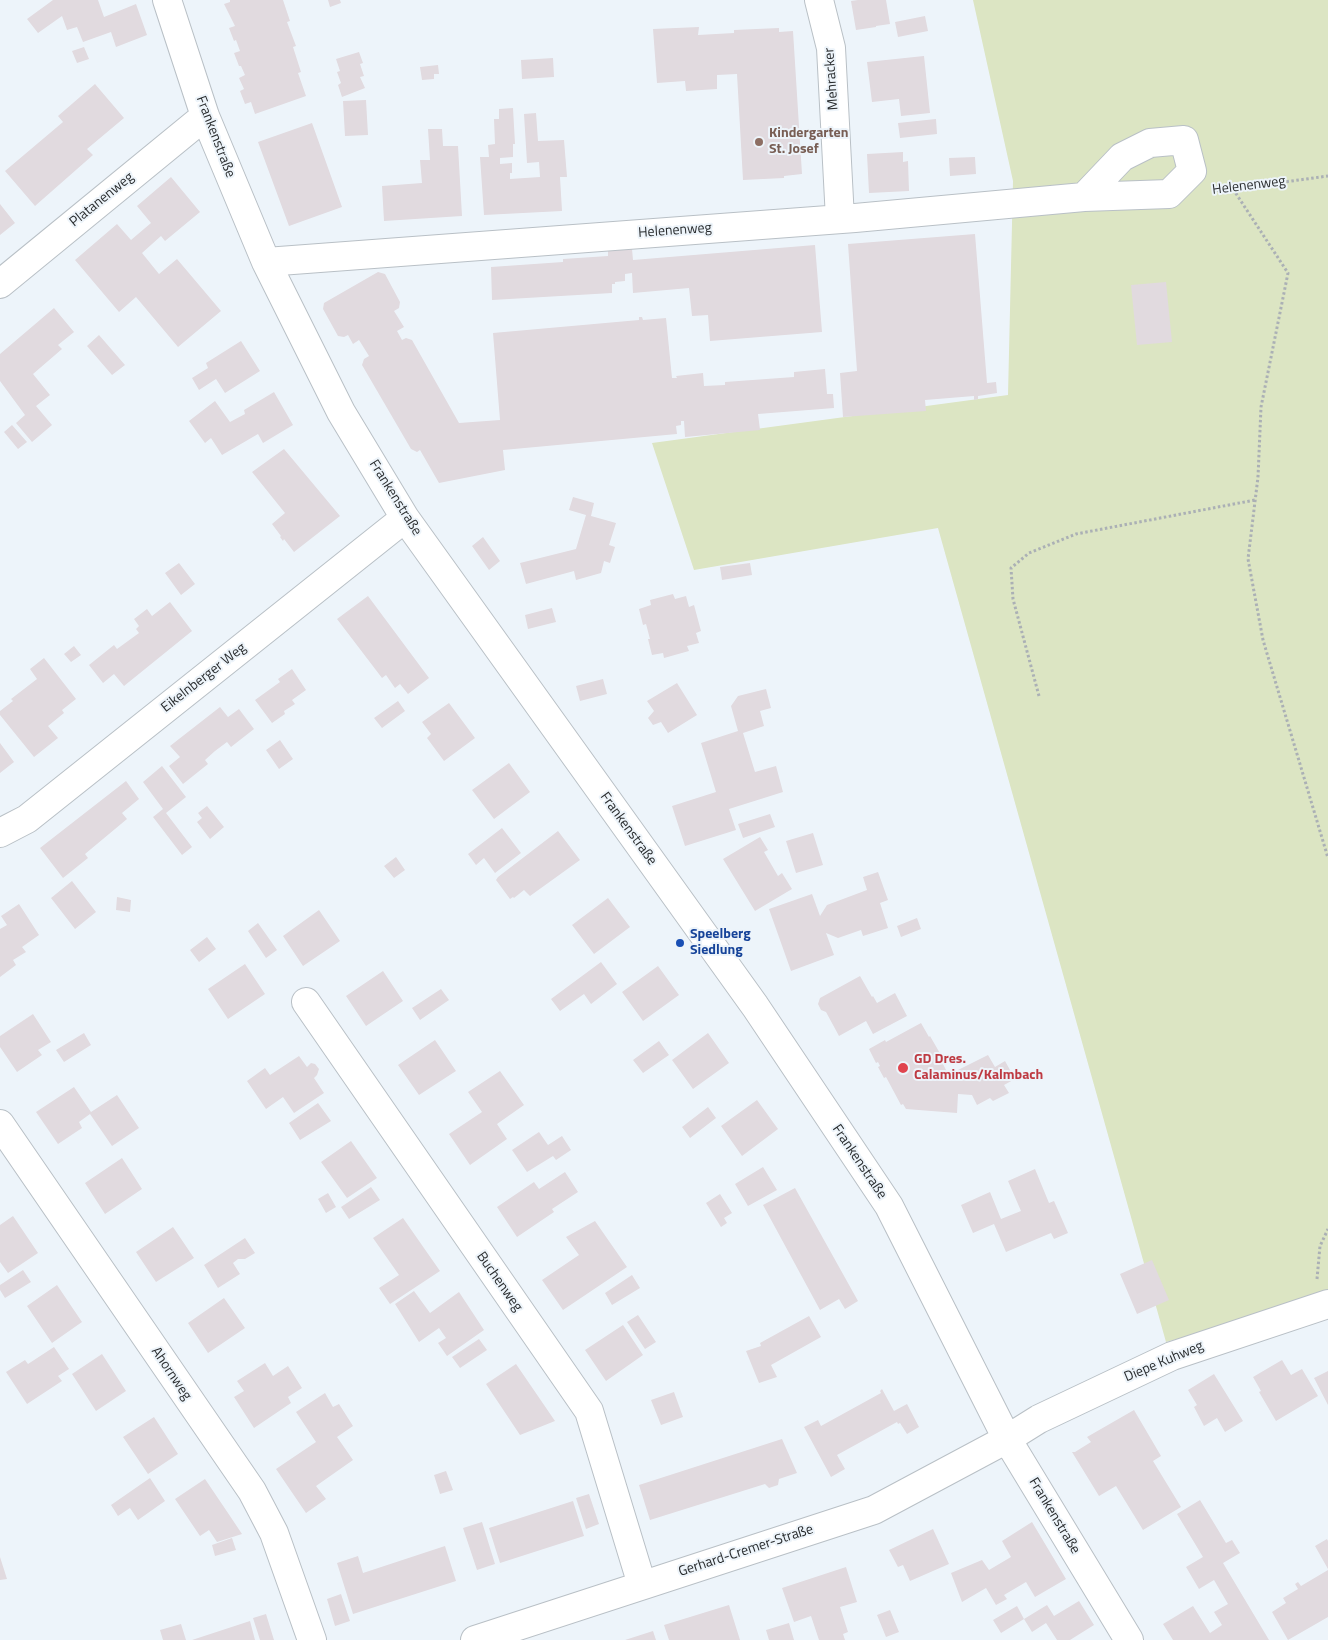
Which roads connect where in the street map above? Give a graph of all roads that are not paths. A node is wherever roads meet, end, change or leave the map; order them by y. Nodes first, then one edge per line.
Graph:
1 (168, 0) edge
2 (819, 0) edge
3 (205, 116) junction
4 (1084, 197) junction
5 (840, 219) junction
6 (266, 262) junction
7 (0, 284) edge
8 (405, 518) junction
9 (0, 833) edge
10 (306, 1002) dead end
11 (0, 1124) edge
12 (1325, 1305) edge
13 (1007, 1439) junction
14 (642, 1586) junction
15 (312, 1640) edge
16 (475, 1640) edge
17 (1129, 1640) edge

1 - 3 street, Frankenstraße
2 - 5 street, Mehracker
3 - 6 street, Frankenstraße
3 - 7 street, Platanenweg
4 - 4 street, Helenenweg
4 - 5 street, Helenenweg
5 - 6 street, Helenenweg
6 - 8 street, Frankenstraße
8 - 9 street, Eikelnberger Weg
8 - 13 street, Frankenstraße
10 - 14 street, Buchenweg
11 - 15 street, Ahornweg
12 - 13 street, Diepe Kuhweg
13 - 14 street, Gerhard-Cremer-Straße
13 - 17 street, Frankenstraße
14 - 16 street, Gerhard-Cremer-Straße

